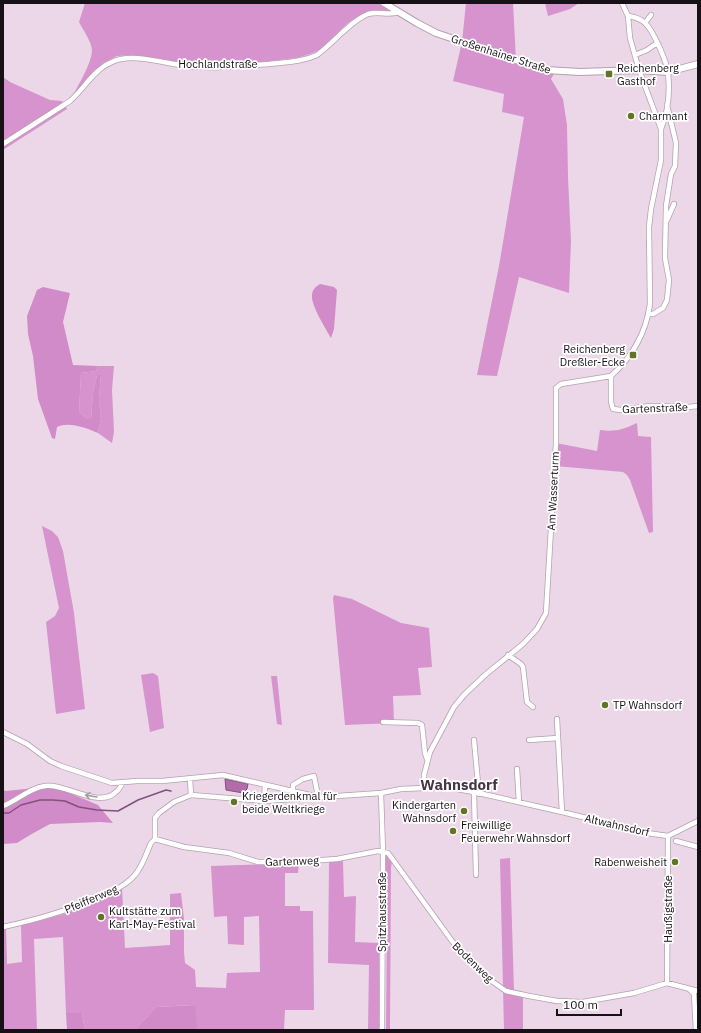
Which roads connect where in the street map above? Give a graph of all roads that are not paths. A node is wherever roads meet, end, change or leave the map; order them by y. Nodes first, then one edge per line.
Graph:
1 (384, 3) edge
2 (622, 3) edge
3 (399, 12) junction
4 (651, 15) dead end
5 (628, 16) junction
6 (645, 23) junction
7 (657, 43) junction
8 (635, 55) junction
9 (698, 64) edge
10 (640, 70) junction
11 (668, 72) junction
12 (667, 104) junction
13 (661, 129) junction
14 (3, 144) edge
15 (674, 204) dead end
16 (666, 221) junction
17 (648, 314) junction
18 (611, 376) junction
19 (698, 406) edge
20 (508, 656) junction
21 (533, 707) dead end
22 (557, 719) dead end
23 (383, 722) dead end
24 (3, 732) edge
25 (558, 738) junction
26 (474, 740) dead end
27 (529, 740) dead end
28 (427, 760) junction
29 (517, 769) dead end
30 (190, 779) junction
31 (123, 782) junction
32 (265, 786) junction
33 (424, 788) junction
34 (294, 791) junction
35 (474, 792) junction
36 (381, 793) junction
37 (479, 794) junction
38 (191, 795) junction
39 (318, 796) junction
40 (293, 799) junction
41 (264, 800) junction
42 (519, 802) junction
43 (3, 806) edge
44 (562, 812) junction
45 (698, 821) edge
46 (668, 836) junction
47 (155, 839) junction
48 (676, 841) dead end
49 (698, 847) edge
50 (383, 852) junction
51 (476, 875) dead end
52 (3, 927) edge
53 (668, 983) junction
54 (689, 988) junction
55 (698, 991) edge
56 (382, 1030) edge
57 (696, 1030) edge

1 - 3 street, Großenhainer Straße
2 - 5 street
3 - 10 street, Großenhainer Straße
3 - 14 street, Hochlandstraße
4 - 6 street
5 - 6 street
5 - 8 street
6 - 7 street
7 - 8 street
7 - 11 street
8 - 10 street
9 - 11 street, Großenhainer Straße
10 - 11 street, Großenhainer Straße
10 - 13 street
11 - 12 street
12 - 13 street
12 - 16 street
13 - 17 street
15 - 16 street
16 - 17 street
17 - 18 street
18 - 19 street, Gartenstraße
18 - 20 street, Am Wasserturm
20 - 21 street
20 - 28 street, Am Wasserturm
22 - 25 street
23 - 28 street
24 - 31 street, Altwahnsdorf
25 - 27 street
25 - 44 street
26 - 37 street
28 - 33 street
29 - 42 street
30 - 31 street, Altwahnsdorf
30 - 32 street, Altwahnsdorf
30 - 38 street
31 -> 43 street
32 - 34 street, Altwahnsdorf
32 - 41 street
33 - 35 street, Altwahnsdorf
33 - 36 street, Altwahnsdorf
34 - 39 street, Altwahnsdorf
34 - 39 street
34 - 40 street
35 - 37 street, Altwahnsdorf
35 - 51 street
36 - 39 street, Altwahnsdorf
36 - 50 street, Spitzhausstraße
37 - 42 street, Altwahnsdorf
38 - 41 street, Altwahnsdorf
38 - 47 street
39 - 40 street, Altwahnsdorf
40 - 41 street, Altwahnsdorf
42 - 44 street, Altwahnsdorf
44 - 46 street, Altwahnsdorf
45 - 46 street
46 - 53 street, Haußigstraße
47 - 50 street, Gartenweg
47 - 52 street, Pfeifferweg
48 - 49 street
50 - 53 street, Bodenweg
50 - 56 street, Spitzhausstraße
53 - 54 street, Bodenweg
54 - 55 street, Bodenweg
54 - 57 street

